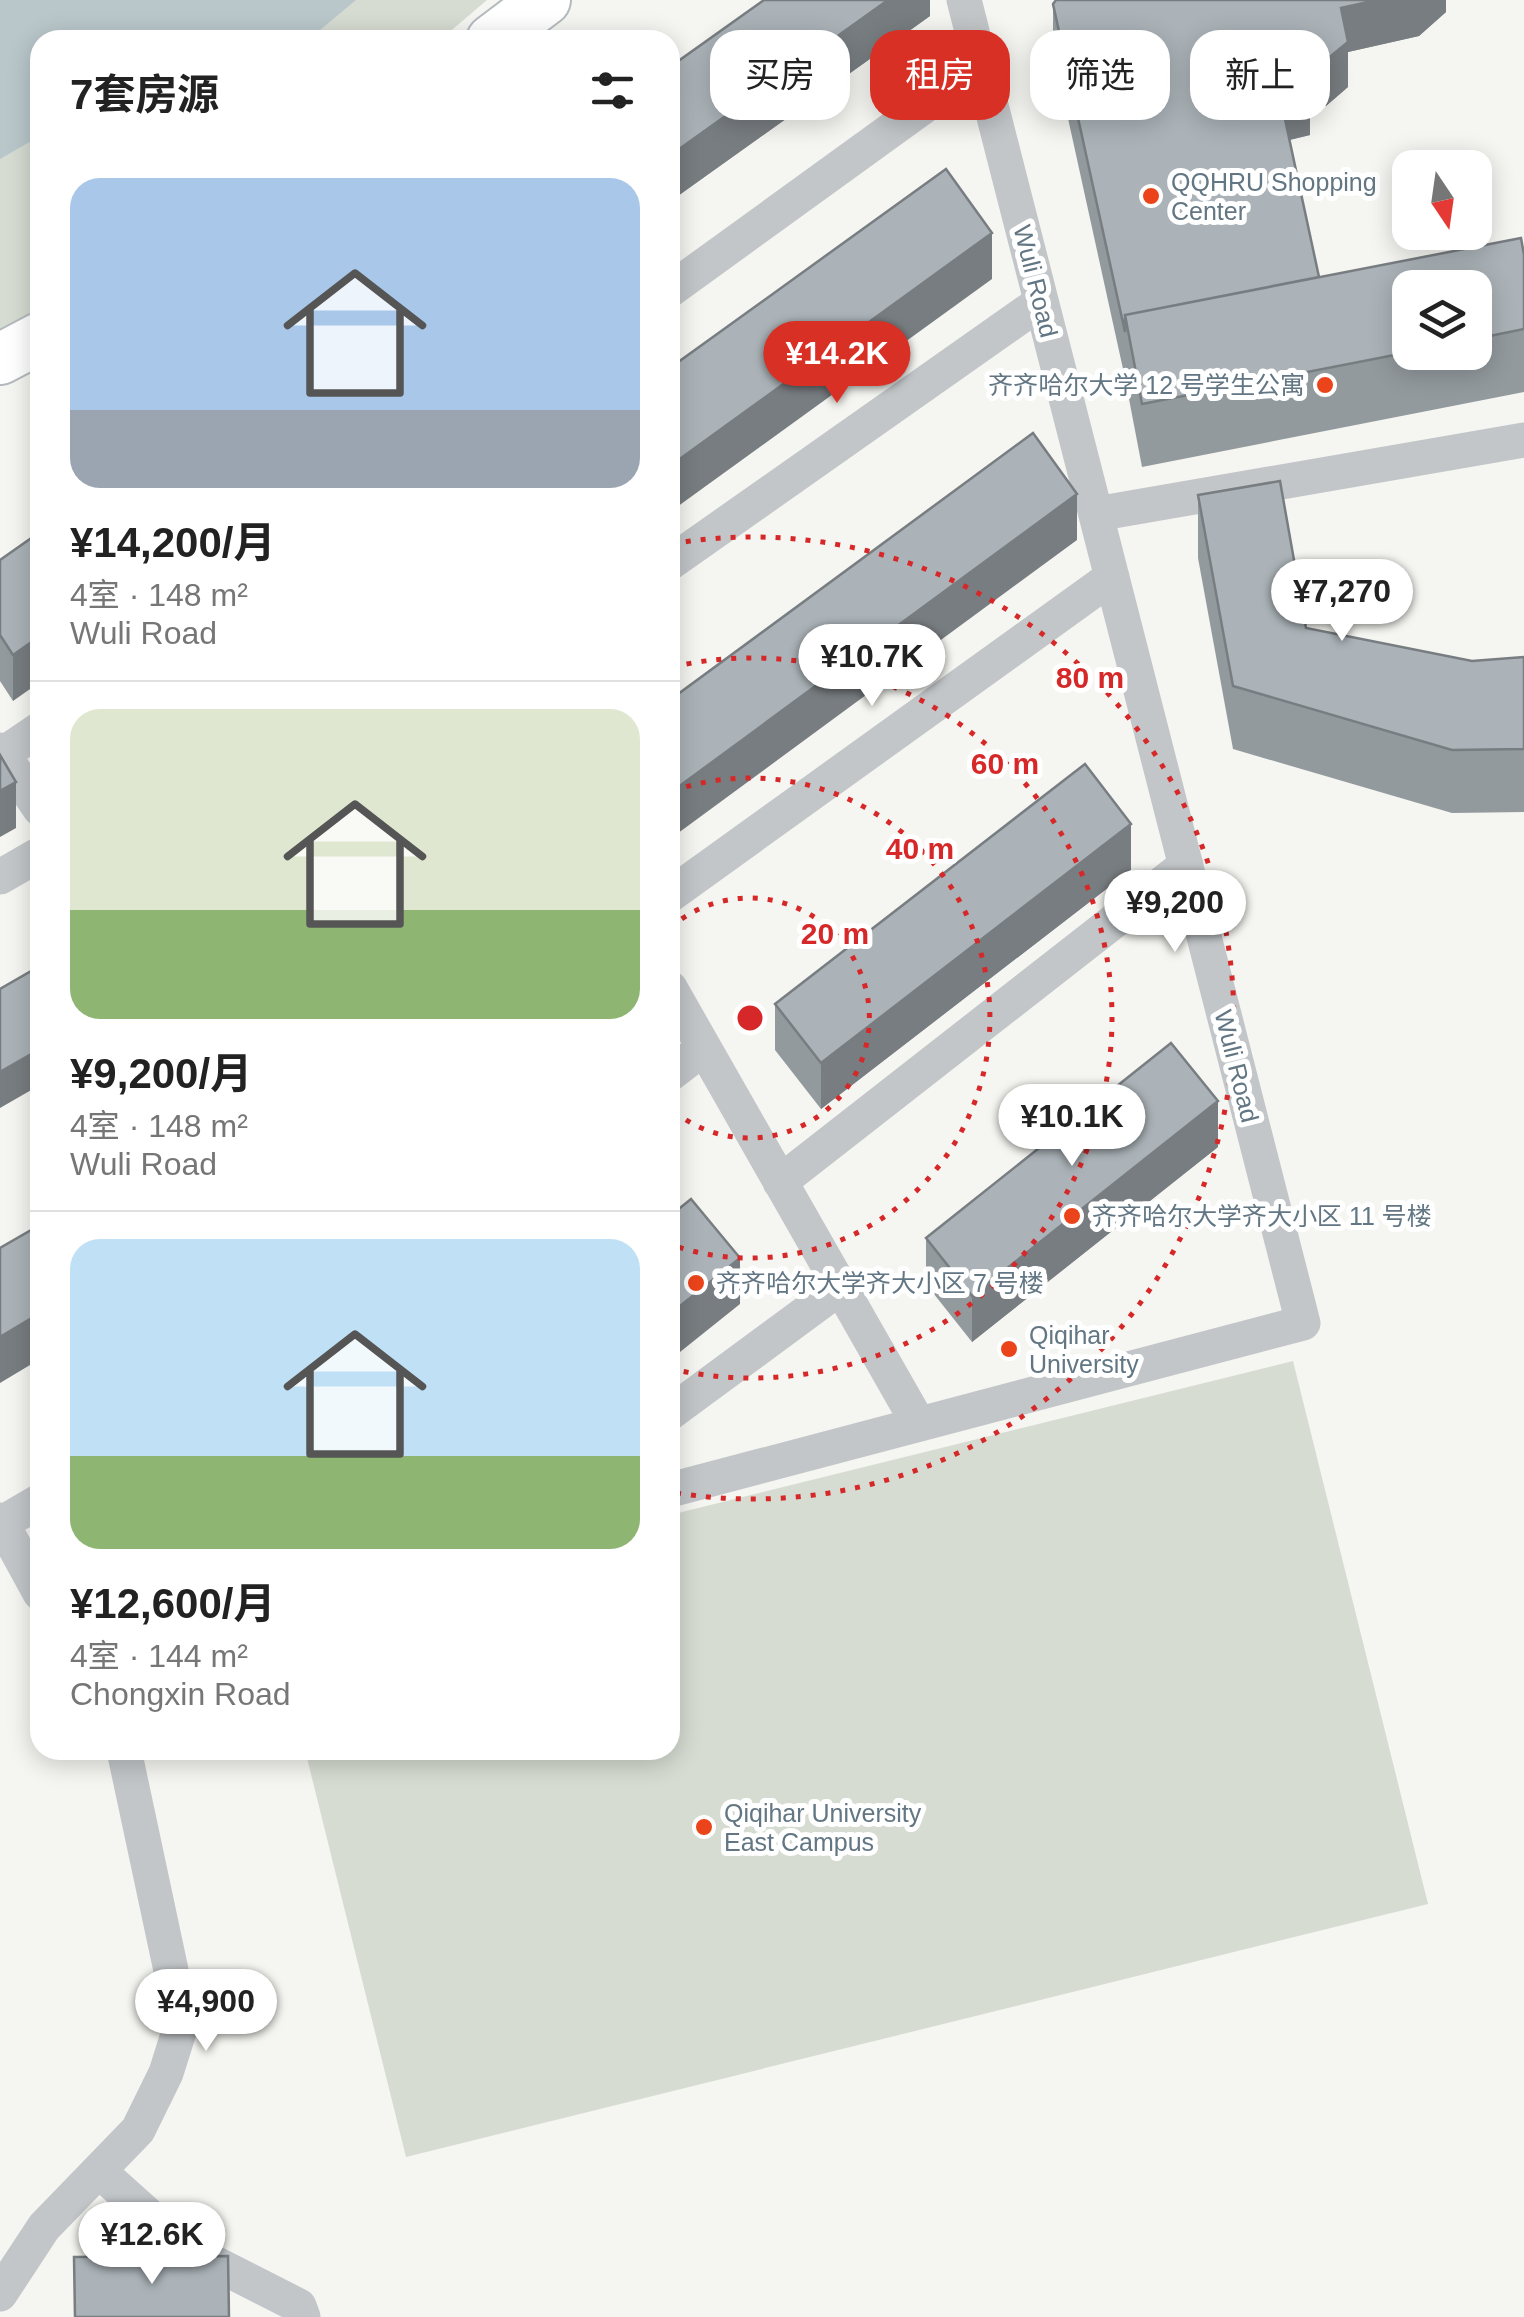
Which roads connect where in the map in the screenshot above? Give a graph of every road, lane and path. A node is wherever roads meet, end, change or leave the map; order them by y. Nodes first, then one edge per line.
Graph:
1 (545, 0) edge
2 (964, 0) edge
3 (505, 30) edge
4 (972, 30) edge
5 (905, 120) edge
6 (995, 120) edge
7 (680, 283) edge
8 (1041, 302) junction
9 (30, 343) edge
10 (0, 359) edge
11 (1524, 440) edge
12 (1096, 514) junction
13 (680, 555) edge
14 (1112, 576) junction
15 (30, 736) edge
16 (2, 752) edge
17 (30, 794) edge
18 (30, 860) edge
19 (1186, 865) junction
20 (0, 877) edge
21 (680, 888) edge
22 (680, 1006) edge
23 (704, 1048) junction
24 (680, 1066) edge
25 (780, 1182) junction
26 (841, 1288) junction
27 (680, 1406) edge
28 (918, 1423) junction
29 (680, 1487) edge
30 (30, 1506) edge
31 (1, 1522) edge
32 (30, 1575) edge
33 (126, 1760) edge
34 (100, 2171) junction
35 (0, 2294) edge
36 (303, 2317) edge

1 - 3 street
2 - 4 street, Wuli Road
5 - 7 street
6 - 8 street, Wuli Road
8 - 12 street, Wuli Road
8 - 13 street
9 - 10 street
11 - 12 street
12 - 14 street, Wuli Road
14 - 19 street, Wuli Road
14 - 21 street
15 - 16 street
16 - 17 street
18 - 20 street
19 - 25 street
19 - 28 street, Wuli Road
22 - 23 street
23 - 24 street
23 - 25 street
25 - 26 street
26 - 27 street
26 - 28 street
28 - 29 street, Wuli Road
30 - 31 street
31 - 32 street
33 - 34 street
34 - 35 street
34 - 36 street

